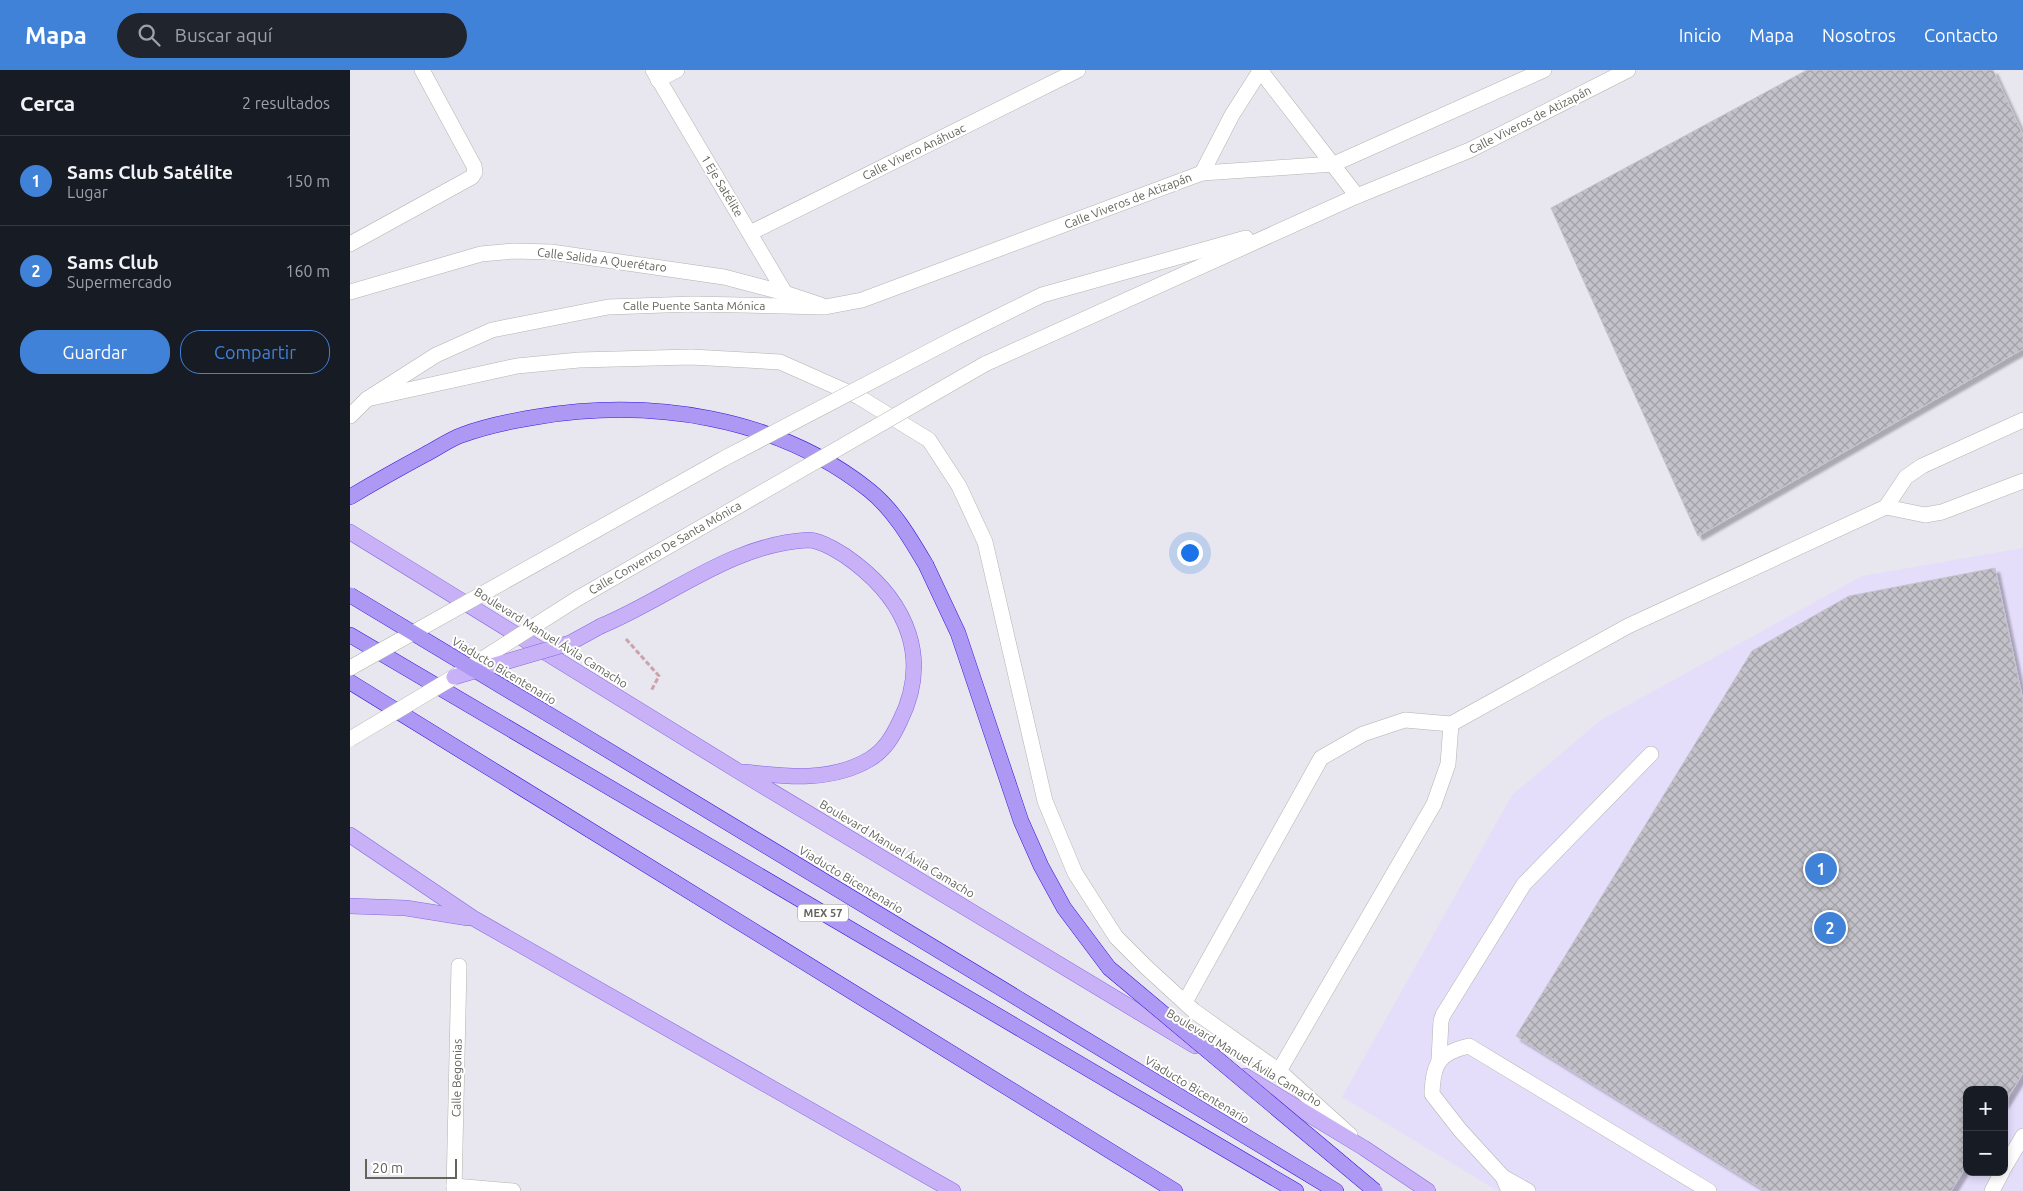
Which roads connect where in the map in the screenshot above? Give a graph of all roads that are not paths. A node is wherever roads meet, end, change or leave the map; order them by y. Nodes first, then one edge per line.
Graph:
1 (422, 70) edge
2 (677, 70) edge
3 (1078, 70) edge
4 (1260, 70) edge
5 (1544, 70) edge
6 (1628, 70) edge
7 (655, 75) edge
8 (1334, 164) junction
9 (1202, 173) junction
10 (1357, 196) junction
11 (1293, 225) junction
12 (750, 233) junction
13 (350, 244) edge
14 (350, 292) edge
15 (785, 293) junction
16 (825, 307) junction
17 (986, 364) joint
18 (367, 400) junction
19 (350, 416) edge
20 (2023, 420) edge
21 (2023, 481) edge
22 (350, 497) edge
23 (1886, 506) junction
24 (350, 532) edge
25 (350, 595) edge
26 (350, 634) edge
27 (350, 668) edge
28 (454, 677) junction
29 (350, 682) edge
30 (1451, 724) junction
31 (350, 740) edge
32 (1651, 754) dead end
33 (738, 771) junction
34 (350, 836) edge
35 (350, 906) edge
36 (473, 918) junction
37 (459, 966) dead end
38 (1185, 1002) junction
39 (1439, 1060) junction
40 (1279, 1071) junction
41 (2023, 1136) edge
42 (1364, 1148) junction
43 (2008, 1161) edge
44 (2000, 1176) edge
45 (1506, 1184) edge
46 (454, 1188) edge
47 (513, 1191) edge
48 (953, 1191) edge
49 (1175, 1191) edge
50 (1296, 1191) edge
51 (1336, 1191) edge
52 (1375, 1191) edge
53 (1428, 1191) edge
54 (1528, 1191) edge
55 (1709, 1191) edge
56 (1992, 1191) edge

1 - 13 main road
2 - 7 main road, 1 Eje Satélite
3 - 12 main road, Calle Vivero Anáhuac
4 - 8 main road
4 - 9 main road
5 - 8 main road, Calle Viveros de Atizapán
6 - 10 main road, Calle Viveros de Atizapán
7 - 12 main road, 1 Eje Satélite
8 - 9 main road, Calle Viveros de Atizapán
8 - 10 main road
9 - 16 main road, Calle Viveros de Atizapán
10 - 11 main road, Calle Viveros de Atizapán
11 - 17 main road, Calle Viveros de Atizapán
11 - 27 main road, Calle Viveros de Atizapán, bridge
12 - 15 main road, 1 Eje Satélite
14 - 15 main road, Calle Salida A Querétaro
15 - 16 main road, Calle Salida A Querétaro
16 - 18 main road, Calle Puente Santa Mónica
17 - 28 main road, Calle Convento De Santa Mónica, bridge
18 - 19 main road, Calle Puente Santa Mónica
18 - 38 main road
20 - 23 main road
21 - 23 main road
22 - 52 highway, bridge
23 - 30 main road
24 - 33 main road, Boulevard Manuel Ávila Camacho
25 - 51 highway, Viaducto Bicentenario, bridge
26 - 50 highway, MEX 57
28 - 31 main road, Calle Convento De Santa Mónica, bridge
28 - 33 main road, bridge
29 - 49 highway
30 - 38 main road
30 - 40 main road
32 - 39 main road
33 - 42 main road, Boulevard Manuel Ávila Camacho
34 - 36 main road
35 - 36 main road
36 - 48 main road
37 - 46 main road, Calle Begonias
38 - 40 main road
39 - 45 main road
39 - 55 main road
40 - 42 main road
41 - 43 main road
42 - 53 main road, Boulevard Manuel Ávila Camacho
44 - 56 main road
45 - 54 main road
46 - 47 main road

